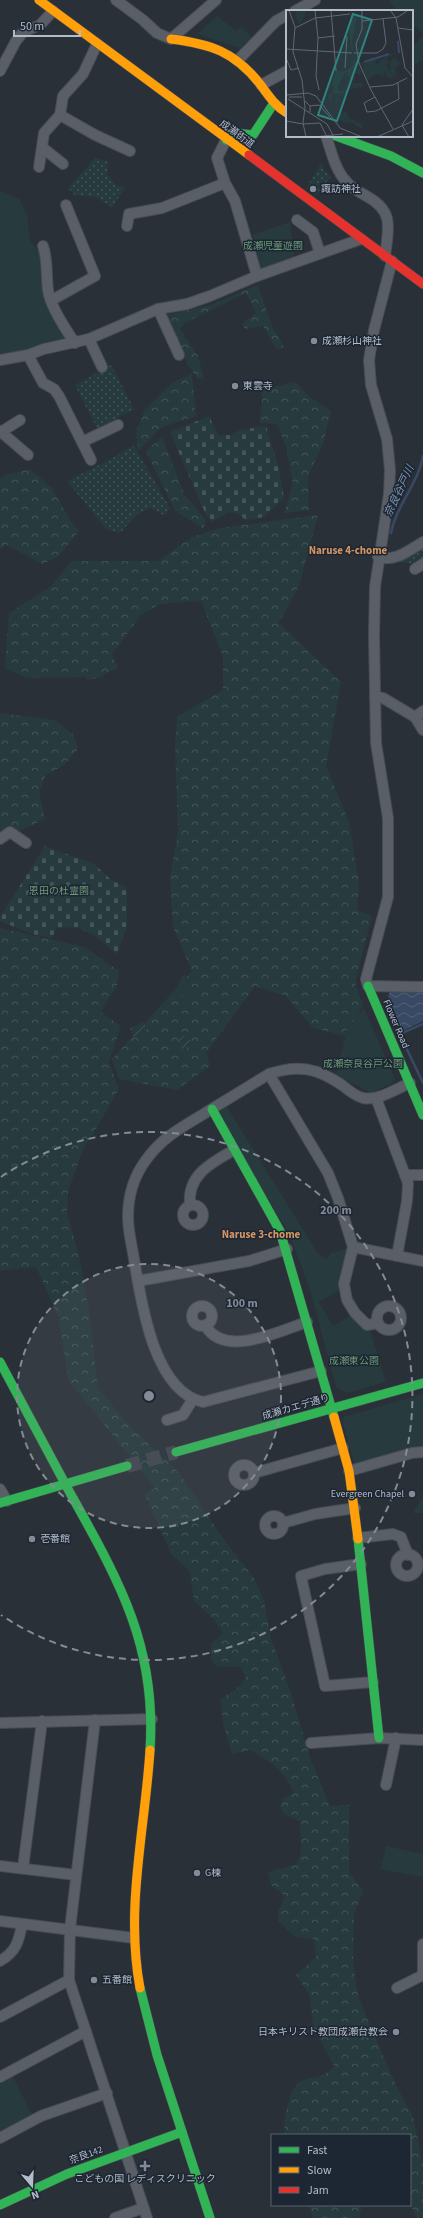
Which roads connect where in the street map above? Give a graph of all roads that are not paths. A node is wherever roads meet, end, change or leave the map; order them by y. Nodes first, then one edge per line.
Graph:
1 (38, 0) edge
2 (116, 0) edge
3 (216, 0) edge
4 (316, 0) edge
5 (297, 10) edge
6 (53, 11) junction
7 (286, 16) edge
8 (171, 39) junction
9 (97, 44) junction
10 (238, 60) junction
11 (0, 71) edge
12 (286, 72) edge
13 (261, 86) junction
14 (274, 103) junction
15 (286, 112) edge
16 (60, 115) junction
17 (326, 137) edge
18 (339, 137) edge
19 (226, 140) junction
20 (43, 148) junction
21 (130, 151) dead end
22 (63, 164) dead end
23 (39, 167) dead end
24 (423, 173) edge
25 (225, 183) junction
26 (66, 205) dead end
27 (297, 220) dead end
28 (127, 226) dead end
29 (362, 239) junction
30 (43, 246) dead end
31 (320, 253) junction
32 (388, 259) junction
33 (423, 270) edge
34 (257, 276) junction
35 (420, 282) edge
36 (52, 300) junction
37 (158, 309) junction
38 (89, 339) junction
39 (75, 343) junction
40 (28, 355) junction
41 (179, 355) dead end
42 (0, 360) edge
43 (102, 367) dead end
44 (20, 420) dead end
45 (118, 425) dead end
46 (1, 431) edge
47 (82, 442) junction
48 (28, 455) dead end
49 (91, 460) dead end
50 (423, 542) edge
51 (378, 557) junction
52 (375, 696) junction
53 (419, 714) edge
54 (423, 730) edge
55 (0, 839) edge
56 (26, 843) dead end
57 (368, 986) junction
58 (423, 987) edge
59 (269, 1074) junction
60 (410, 1083) junction
61 (376, 1098) junction
62 (212, 1109) junction
63 (423, 1115) edge
64 (234, 1150) junction
65 (405, 1175) junction
66 (423, 1175) edge
67 (190, 1205) dead end
68 (352, 1247) junction
69 (287, 1249) junction
70 (397, 1256) junction
71 (423, 1261) edge
72 (138, 1281) junction
73 (307, 1322) junction
74 (378, 1323) dead end
75 (205, 1325) dead end
76 (0, 1362) edge
77 (321, 1371) junction
78 (423, 1383) edge
79 (193, 1399) junction
80 (332, 1408) junction
81 (167, 1420) dead end
82 (343, 1448) junction
83 (176, 1452) tunnel mouth
84 (423, 1452) edge
85 (127, 1466) tunnel mouth
86 (349, 1472) junction
87 (254, 1473) dead end
88 (66, 1484) junction
89 (0, 1489) edge
90 (3, 1502) edge
91 (355, 1508) junction
92 (283, 1523) dead end
93 (358, 1538) junction
94 (408, 1555) dead end
95 (361, 1564) junction
96 (373, 1682) junction
97 (152, 1719) junction
98 (95, 1720) junction
99 (42, 1721) junction
100 (0, 1723) edge
101 (379, 1738) junction
102 (396, 1738) junction
103 (423, 1740) edge
104 (311, 1743) dead end
105 (386, 1785) dead end
106 (0, 1866) edge
107 (23, 1868) junction
108 (76, 1875) junction
109 (0, 1921) edge
110 (22, 1924) junction
111 (70, 1929) junction
112 (134, 1938) junction
113 (423, 1944) edge
114 (0, 1961) edge
115 (423, 1974) edge
116 (69, 1980) junction
117 (397, 1988) dead end
118 (0, 2017) edge
119 (86, 2031) junction
120 (0, 2077) edge
121 (107, 2093) junction
122 (182, 2132) junction
123 (0, 2138) edge
124 (126, 2152) junction
125 (0, 2205) edge
126 (143, 2208) junction
127 (115, 2218) edge
128 (147, 2218) edge
129 (210, 2218) edge

1 - 6 street, 成瀬街道
2 - 8 street
3 - 8 street
4 - 5 street
6 - 9 street, 成瀬街道
6 - 11 street
7 - 10 street
8 - 10 street
9 - 16 street
9 - 19 street, 成瀬街道
10 - 13 street
12 - 13 street
13 - 14 street
14 - 15 street
14 - 19 street
16 - 20 street
16 - 21 street
17 - 32 street
18 - 24 street
19 - 25 street
19 - 29 street, 成瀬街道
20 - 22 street
20 - 23 street
25 - 28 street
25 - 34 street
26 - 36 street
27 - 31 street
29 - 31 street
29 - 32 street, 成瀬街道
30 - 36 street
31 - 34 street
32 - 35 street, 成瀬街道
32 - 51 street
33 - 35 street
34 - 37 street
36 - 39 street
37 - 38 street
37 - 41 street
38 - 39 street
38 - 43 street
39 - 40 street
40 - 42 street
40 - 47 street
44 - 46 street
45 - 47 street
46 - 48 street
47 - 49 street
50 - 51 street
51 - 52 street
52 - 53 street
52 - 57 street
53 - 54 street
55 - 56 street
57 - 58 street
57 - 60 street, Flower Road
59 - 61 street
59 - 62 street
59 - 68 street
60 - 61 street
60 - 63 street, Flower Road
61 - 65 street
62 - 64 street
62 - 72 street
64 - 67 street
64 - 69 street
65 - 66 street
65 - 70 street
68 - 70 street
68 - 74 street
69 - 72 street
69 - 73 street
70 - 71 street
72 - 79 street
73 - 75 street
73 - 77 street
76 - 88 street
77 - 79 street
77 - 80 street
78 - 80 street, 成瀬カエデ通り
79 - 81 street
80 - 82 street
80 - 83 street, 成瀬カエデ通り
82 - 86 street
82 - 87 street
84 - 86 street
85 - 88 street
86 - 91 street
88 - 90 street
88 - 97 street
89 - 90 street
91 - 92 street
91 - 93 street
93 - 94 street
93 - 95 street
95 - 96 street
95 - 96 street
96 - 101 street
97 - 98 street
97 - 112 street
98 - 99 street
98 - 108 street
99 - 100 street
99 - 107 street
101 - 102 street
101 - 104 street
102 - 103 street
102 - 105 street
106 - 107 street
107 - 108 street
108 - 111 street
109 - 110 street
110 - 111 street
110 - 114 street
111 - 112 street
111 - 116 street
112 - 122 street
113 - 115 street
115 - 117 street
116 - 118 street
116 - 119 street
119 - 120 street
119 - 121 street
121 - 123 street
121 - 124 street
122 - 124 street, 奈良142
122 - 129 street
124 - 125 street, 奈良142
124 - 126 street
126 - 127 street
126 - 128 street

